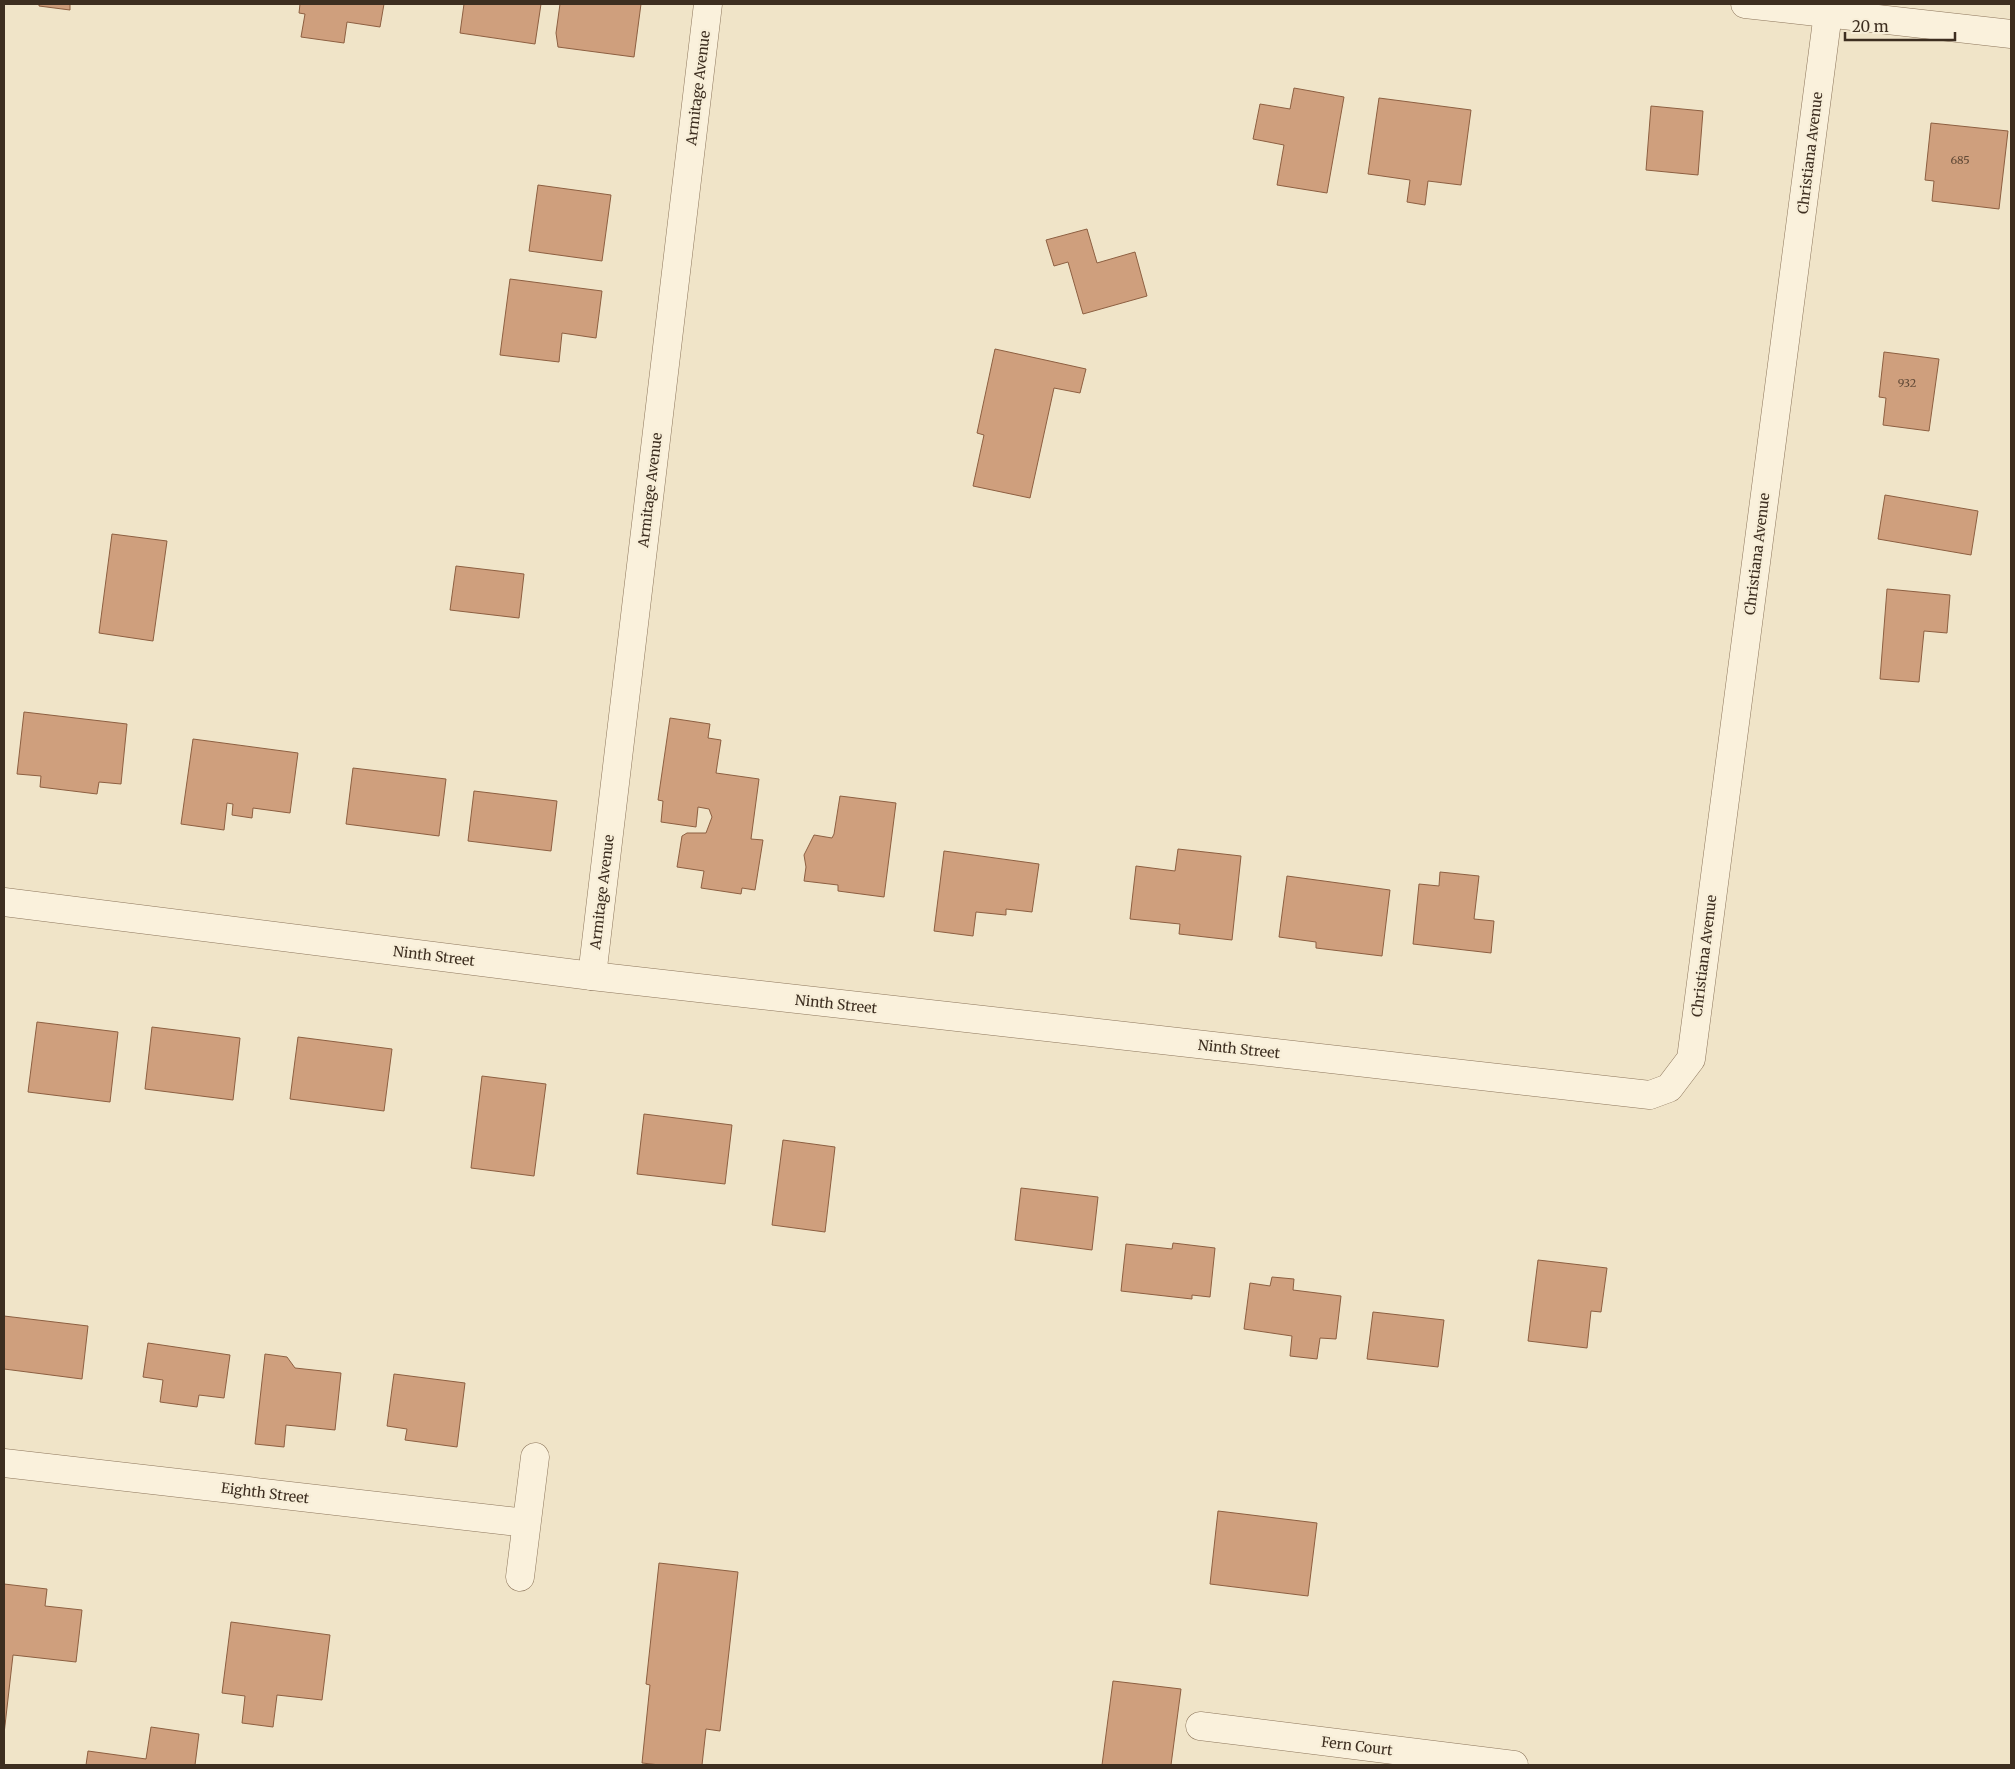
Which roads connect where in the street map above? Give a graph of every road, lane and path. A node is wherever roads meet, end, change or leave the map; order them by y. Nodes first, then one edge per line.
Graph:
1 (708, 4) edge
2 (1745, 4) edge
3 (1828, 13) junction
4 (2011, 34) edge
5 (4, 902) edge
6 (592, 976) junction
7 (1669, 1088) joint
8 (535, 1457) dead end
9 (4, 1463) edge
10 (526, 1523) junction
11 (520, 1576) dead end
12 (1200, 1726) dead end
13 (1514, 1765) edge

1 - 6 street, Armitage Avenue
2 - 3 street
3 - 4 street
3 - 7 street, Christiana Avenue
5 - 6 street, Ninth Street
6 - 7 street, Ninth Street
8 - 10 street
9 - 10 street, Eighth Street
10 - 11 street
12 - 13 street, Fern Court

